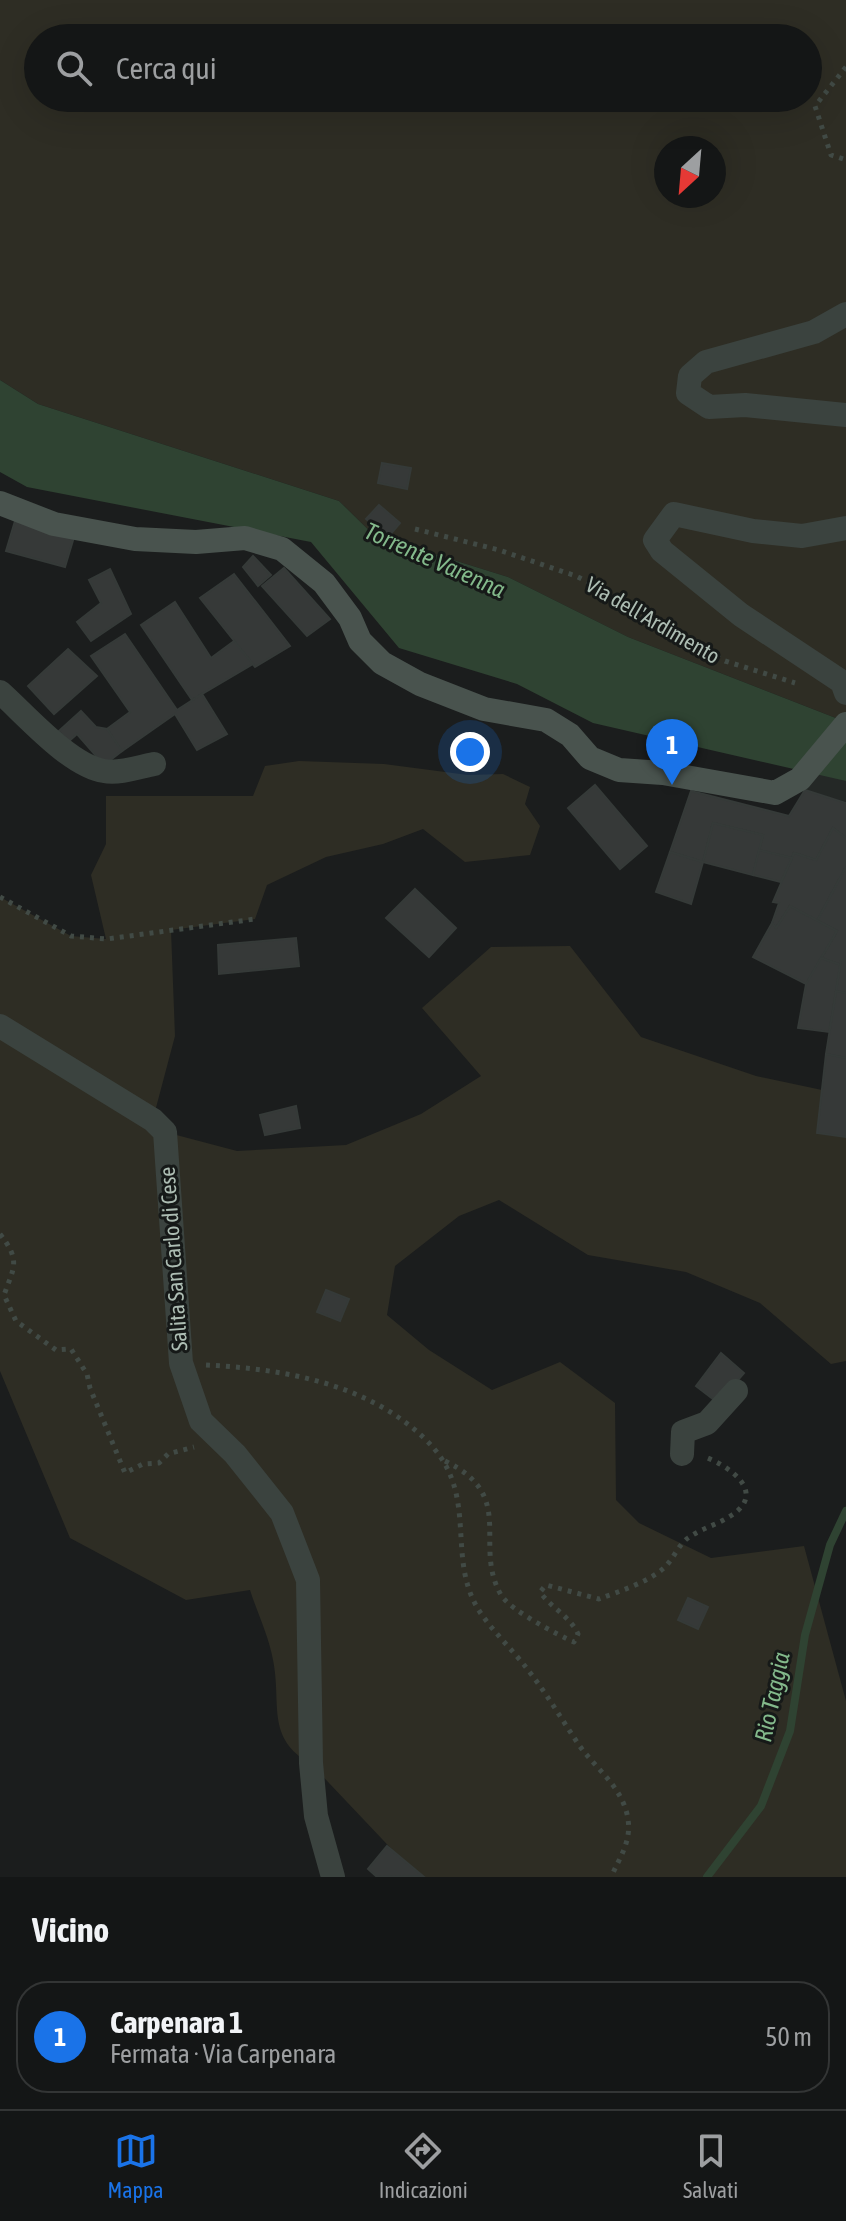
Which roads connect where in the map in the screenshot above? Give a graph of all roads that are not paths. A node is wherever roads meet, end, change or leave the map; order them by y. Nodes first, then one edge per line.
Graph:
1 (846, 314) edge
2 (846, 415) edge
3 (0, 503) edge
4 (846, 528) edge
5 (0, 692) edge
6 (846, 693) edge
7 (846, 724) edge
8 (154, 764) dead end
9 (0, 1026) edge
10 (736, 1391) dead end
11 (682, 1454) road end
12 (333, 1877) edge

1 - 2 street
3 - 7 street
4 - 6 street
5 - 8 street
9 - 12 street, Salita San Carlo di Cese
10 - 11 street

